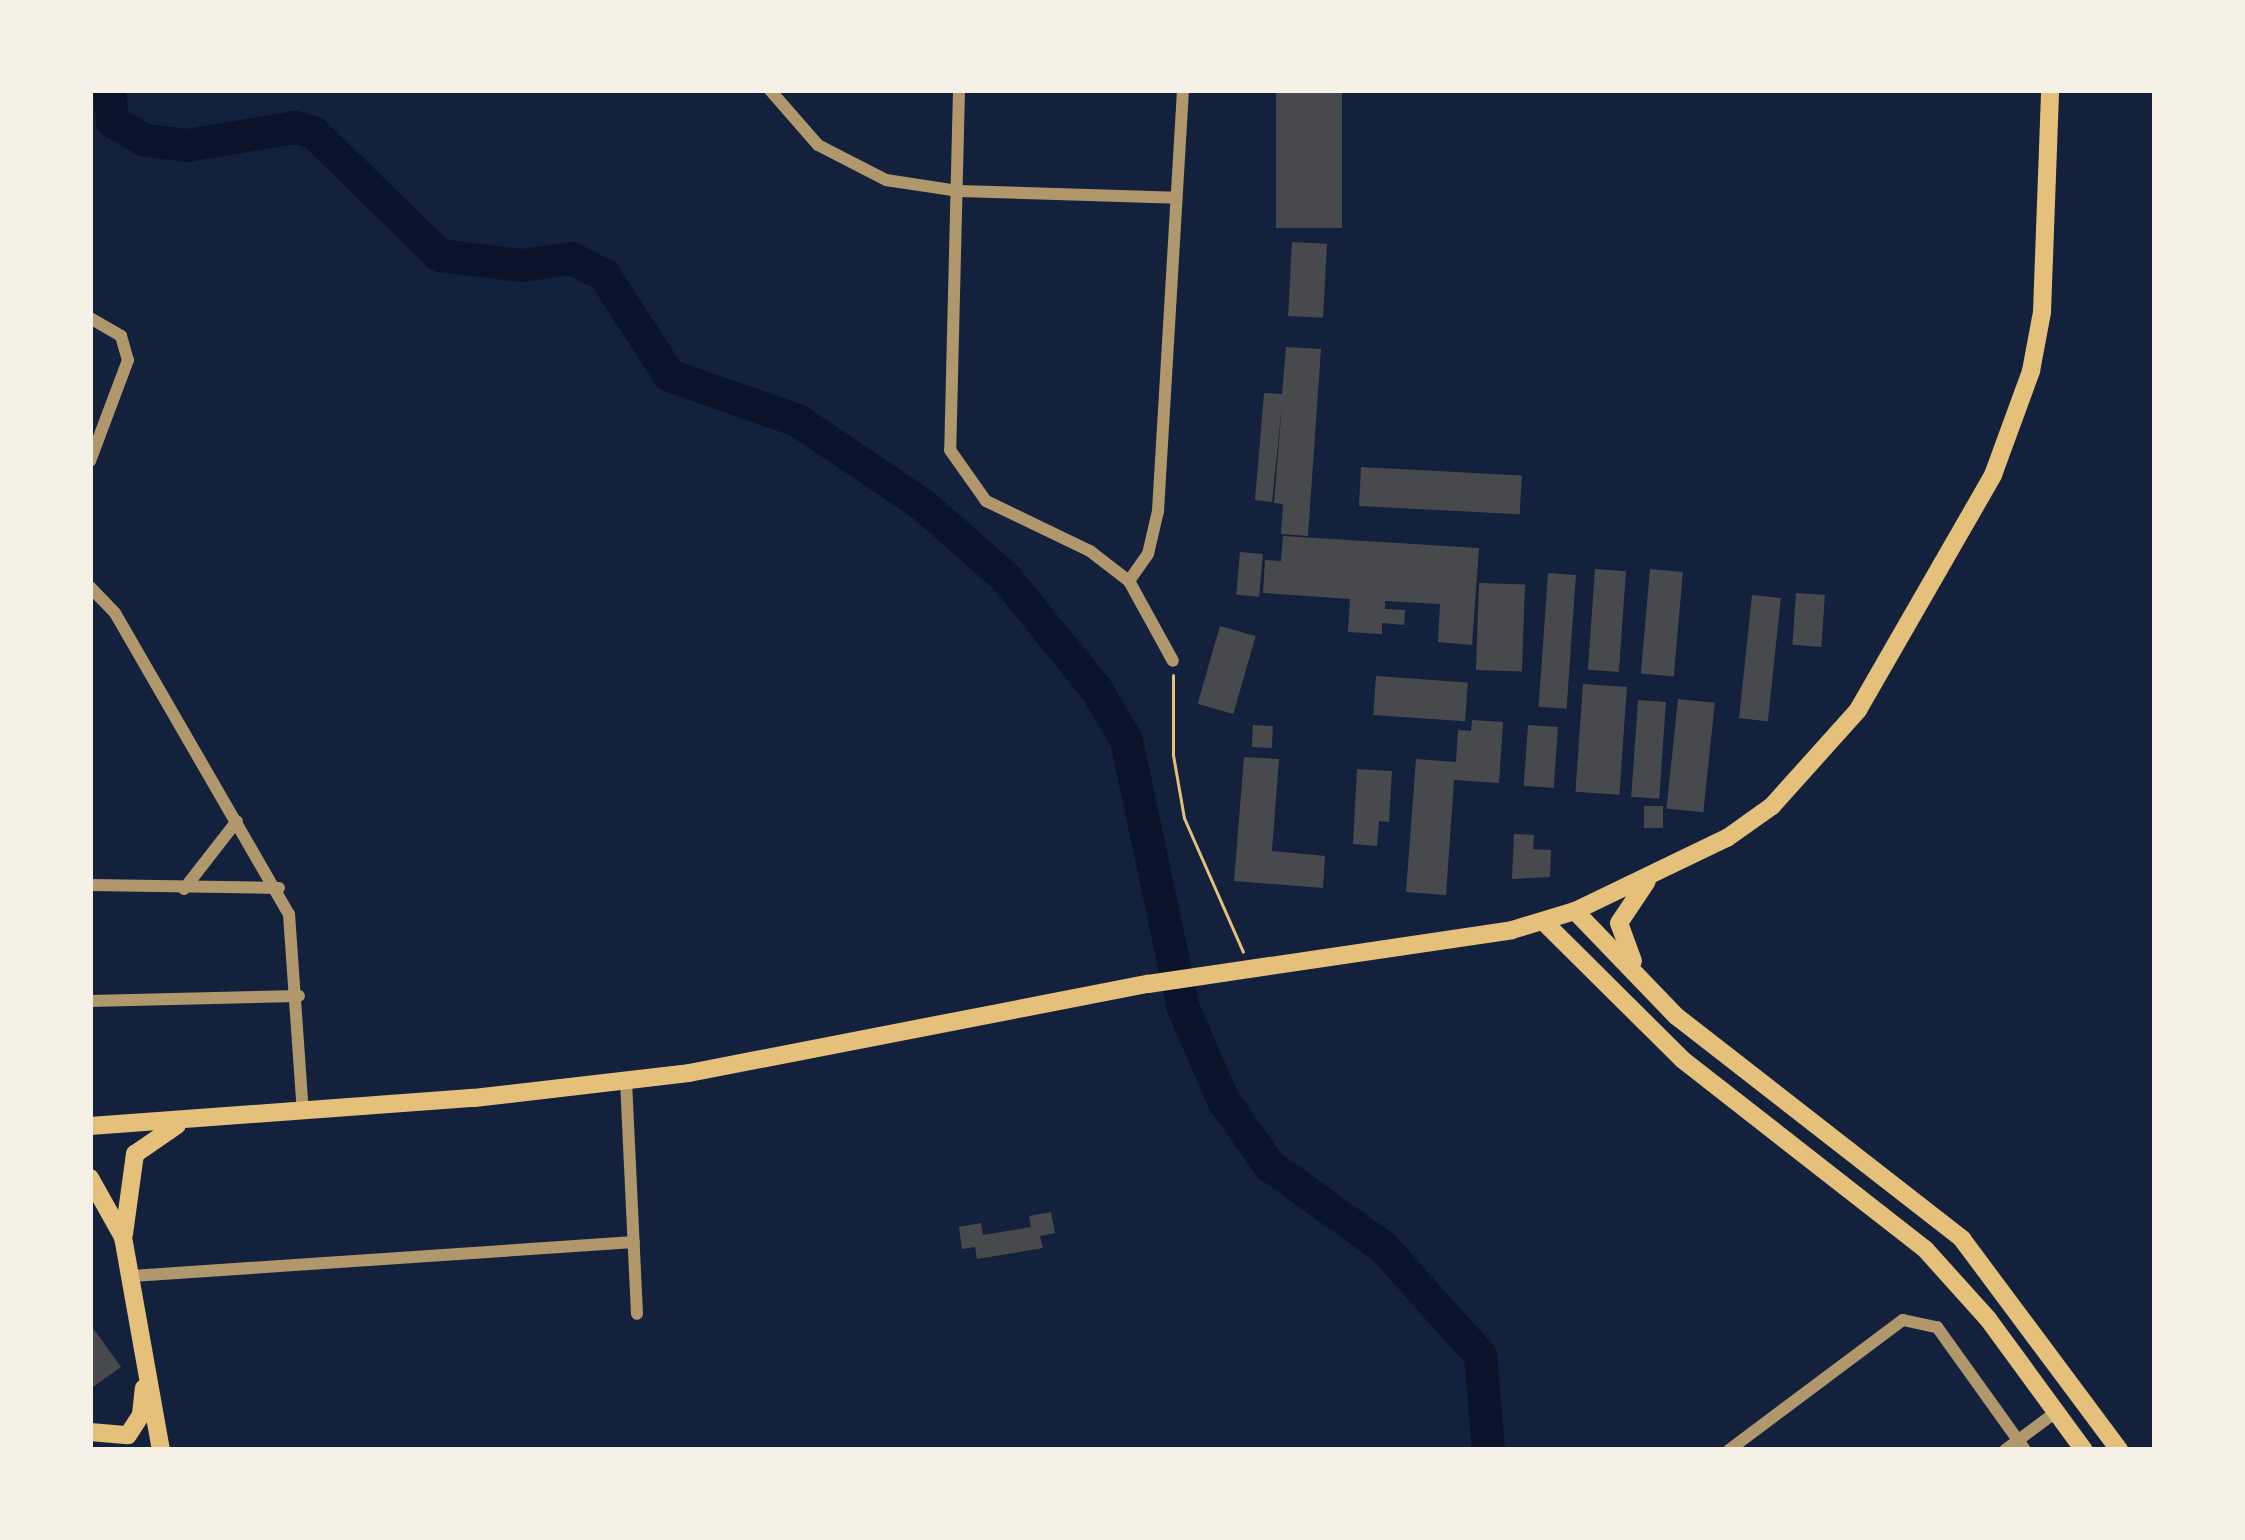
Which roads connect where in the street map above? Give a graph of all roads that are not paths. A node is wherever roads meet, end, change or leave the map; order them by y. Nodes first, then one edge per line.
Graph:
1 (770, 90) edge
2 (959, 90) edge
3 (1183, 90) edge
4 (2050, 90) edge
5 (958, 190) junction
6 (1176, 198) junction
7 (90, 318) edge
8 (90, 460) edge
9 (1129, 581) junction
10 (90, 587) edge
11 (1173, 662) road end
12 (237, 821) junction
13 (1653, 875) junction
14 (90, 885) edge
15 (279, 889) junction
16 (183, 890) junction
17 (1575, 911) junction
18 (1545, 923) junction
19 (1650, 991) junction
20 (299, 996) junction
21 (90, 1001) edge
22 (626, 1081) junction
23 (303, 1112) junction
24 (187, 1120) junction
25 (90, 1126) edge
26 (90, 1178) edge
27 (123, 1237) junction
28 (634, 1242) junction
29 (132, 1276) junction
30 (637, 1314) dead end
31 (146, 1353) junction
32 (2056, 1412) junction
33 (90, 1432) edge
34 (2022, 1444) edge
35 (161, 1450) edge
36 (1729, 1450) edge
37 (2006, 1450) edge
38 (2084, 1450) edge
39 (2119, 1450) edge

1 - 5 street
2 - 5 street
3 - 6 street
4 - 13 main road
5 - 6 street
5 - 9 street
6 - 9 street
7 - 8 street
9 - 11 street
10 - 12 street
12 - 15 street
12 - 16 street
13 - 17 main road
13 - 19 main road
14 - 16 street
15 - 16 street
15 - 20 street
17 - 18 main road
17 - 19 main road
18 - 22 main road
18 - 32 main road
19 - 39 main road
20 - 21 street
20 - 23 street
22 - 23 main road
22 - 28 street
23 - 24 main road
24 - 25 main road
24 - 27 main road
26 - 27 main road
27 - 29 main road
28 - 29 street
28 - 30 street
29 - 31 main road
31 - 33 main road
31 - 35 main road
32 - 34 street
32 - 38 main road
34 - 36 street
34 - 37 street

